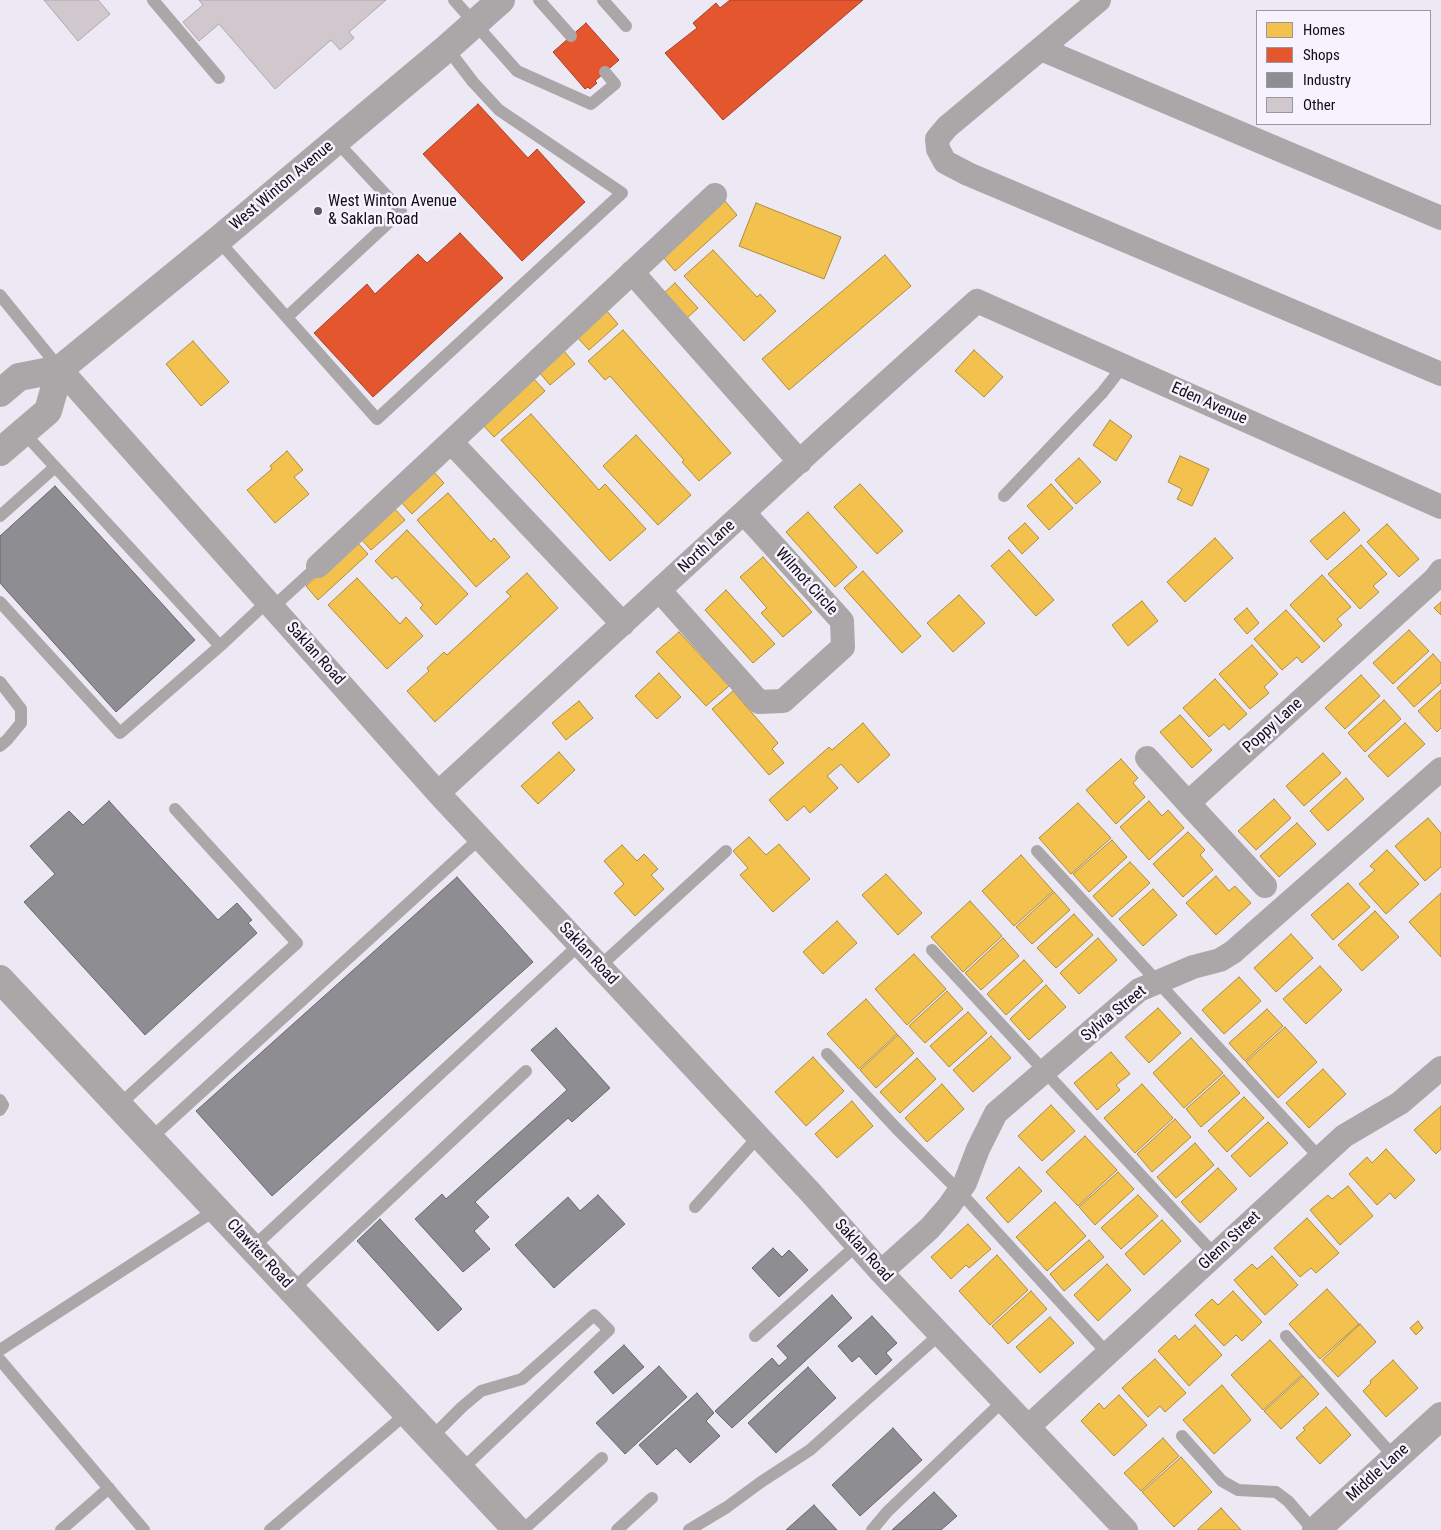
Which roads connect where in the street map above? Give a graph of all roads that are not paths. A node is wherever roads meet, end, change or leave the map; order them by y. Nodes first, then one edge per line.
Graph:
1 (153, 0) edge
2 (454, 0) edge
3 (501, 0) edge
4 (539, 0) edge
5 (603, 0) edge
6 (1099, 0) edge
7 (474, 23) junction
8 (626, 26) dead end
9 (571, 36) dead end
10 (447, 48) junction
11 (1041, 49) junction
12 (605, 72) dead end
13 (219, 78) dead end
14 (336, 140) junction
15 (715, 195) dead end
16 (1441, 218) edge
17 (218, 240) junction
18 (632, 272) junction
19 (0, 295) edge
20 (977, 301) joint
21 (286, 316) junction
22 (1123, 366) junction
23 (60, 369) junction
24 (1441, 374) edge
25 (0, 393) edge
26 (23, 432) junction
27 (451, 442) junction
28 (0, 452) edge
29 (800, 462) junction
30 (55, 467) junction
31 (1004, 496) dead end
32 (1441, 507) edge
33 (744, 513) junction
34 (0, 516) edge
35 (318, 566) joint
36 (1441, 571) edge
37 (660, 591) junction
38 (0, 602) edge
39 (271, 604) junction
40 (623, 624) junction
41 (220, 646) junction
42 (0, 682) edge
43 (0, 746) edge
44 (1147, 758) dead end
45 (1441, 769) edge
46 (438, 793) junction
47 (1188, 803) junction
48 (175, 809) dead end
49 (480, 838) junction
50 (726, 851) dead end
51 (1037, 851) dead end
52 (1265, 886) dead end
53 (580, 945) junction
54 (932, 950) dead end
55 (600, 966) junction
56 (0, 978) edge
57 (1157, 982) junction
58 (827, 1054) dead end
59 (1441, 1068) edge
60 (526, 1070) dead end
61 (1044, 1071) junction
62 (0, 1100) edge
63 (119, 1105) junction
64 (0, 1110) edge
65 (758, 1137) junction
66 (150, 1139) junction
67 (1320, 1158) junction
68 (960, 1191) junction
69 (696, 1207) dead end
70 (216, 1209) junction
71 (857, 1245) junction
72 (252, 1248) junction
73 (1215, 1255) junction
74 (881, 1272) junction
75 (292, 1290) junction
76 (940, 1334) junction
77 (755, 1336) dead end
78 (1286, 1336) dead end
79 (0, 1350) edge
80 (1108, 1354) junction
81 (0, 1360) edge
82 (1003, 1401) junction
83 (407, 1412) junction
84 (1441, 1416) edge
85 (1028, 1427) junction
86 (1182, 1436) dead end
87 (431, 1438) junction
88 (602, 1458) dead end
89 (1395, 1458) junction
90 (460, 1470) junction
91 (108, 1488) junction
92 (652, 1498) dead end
93 (61, 1530) edge
94 (144, 1530) edge
95 (270, 1530) edge
96 (517, 1530) edge
97 (523, 1530) edge
98 (617, 1530) edge
99 (689, 1530) edge
100 (872, 1530) edge
101 (1126, 1530) edge
102 (1314, 1530) edge

1 - 13 lane
2 - 7 lane
3 - 7 main road, West Winton Avenue
4 - 9 lane
5 - 8 lane
6 - 11 street
7 - 10 main road, West Winton Avenue
7 - 12 lane
10 - 14 main road, West Winton Avenue
10 - 21 lane
11 - 16 street
11 - 24 street
14 - 17 main road, West Winton Avenue
14 - 21 lane
15 - 18 street
17 - 21 lane
17 - 23 main road, West Winton Avenue
18 - 27 street
18 - 29 street
19 - 23 lane
20 - 22 street, Eden Avenue
20 - 29 street, North Lane
22 - 31 lane
22 - 32 street, Eden Avenue
23 - 25 main road, West Winton Avenue
23 - 26 main road
23 - 39 street, Saklan Road
26 - 28 main road
26 - 30 lane
27 - 35 street
27 - 40 street
29 - 33 street, North Lane
30 - 34 lane
30 - 41 lane
33 - 37 street, North Lane
33 - 37 street, Wilmot Circle
35 - 39 lane
36 - 47 street, Poppy Lane
37 - 40 street, North Lane
38 - 41 lane
39 - 41 lane
39 - 46 street, Saklan Road
40 - 46 street, North Lane
42 - 43 lane
44 - 47 street
45 - 57 street, Sylvia Street
46 - 49 street, Saklan Road
47 - 52 street
48 - 63 lane
49 - 53 street, Saklan Road
49 - 66 lane
50 - 55 lane
51 - 57 lane
53 - 55 street, Saklan Road
53 - 72 lane
54 - 61 lane
55 - 65 street, Saklan Road
56 - 63 main road, Clawiter Road
57 - 61 street, Sylvia Street
57 - 67 lane
58 - 68 lane
59 - 67 street, Glenn Street
60 - 75 lane
61 - 68 street, Sylvia Street
61 - 73 lane
62 - 64 lane
63 - 66 main road, Clawiter Road
65 - 69 lane
65 - 71 street, Saklan Road
66 - 70 main road, Clawiter Road
67 - 73 street, Glenn Street
68 - 74 street, Sylvia Street
68 - 80 lane
70 - 72 main road, Clawiter Road
70 - 79 lane
71 - 74 street, Saklan Road
71 - 77 lane
72 - 75 main road, Clawiter Road
73 - 80 street, Glenn Street
74 - 76 street, Saklan Road
75 - 83 main road, Clawiter Road
76 - 82 street, Saklan Road
76 - 99 lane
78 - 89 lane
80 - 85 street, Glenn Street
81 - 91 lane
82 - 85 street, Saklan Road
82 - 100 lane
83 - 87 main road, Clawiter Road
83 - 95 lane
84 - 89 main road, Middle Lane
85 - 101 street, Saklan Road
86 - 102 lane
87 - 90 main road, Clawiter Road
87 - 90 lane
88 - 97 lane
89 - 102 main road, Middle Lane
90 - 96 main road, Clawiter Road
91 - 93 lane
91 - 94 lane
92 - 98 lane

